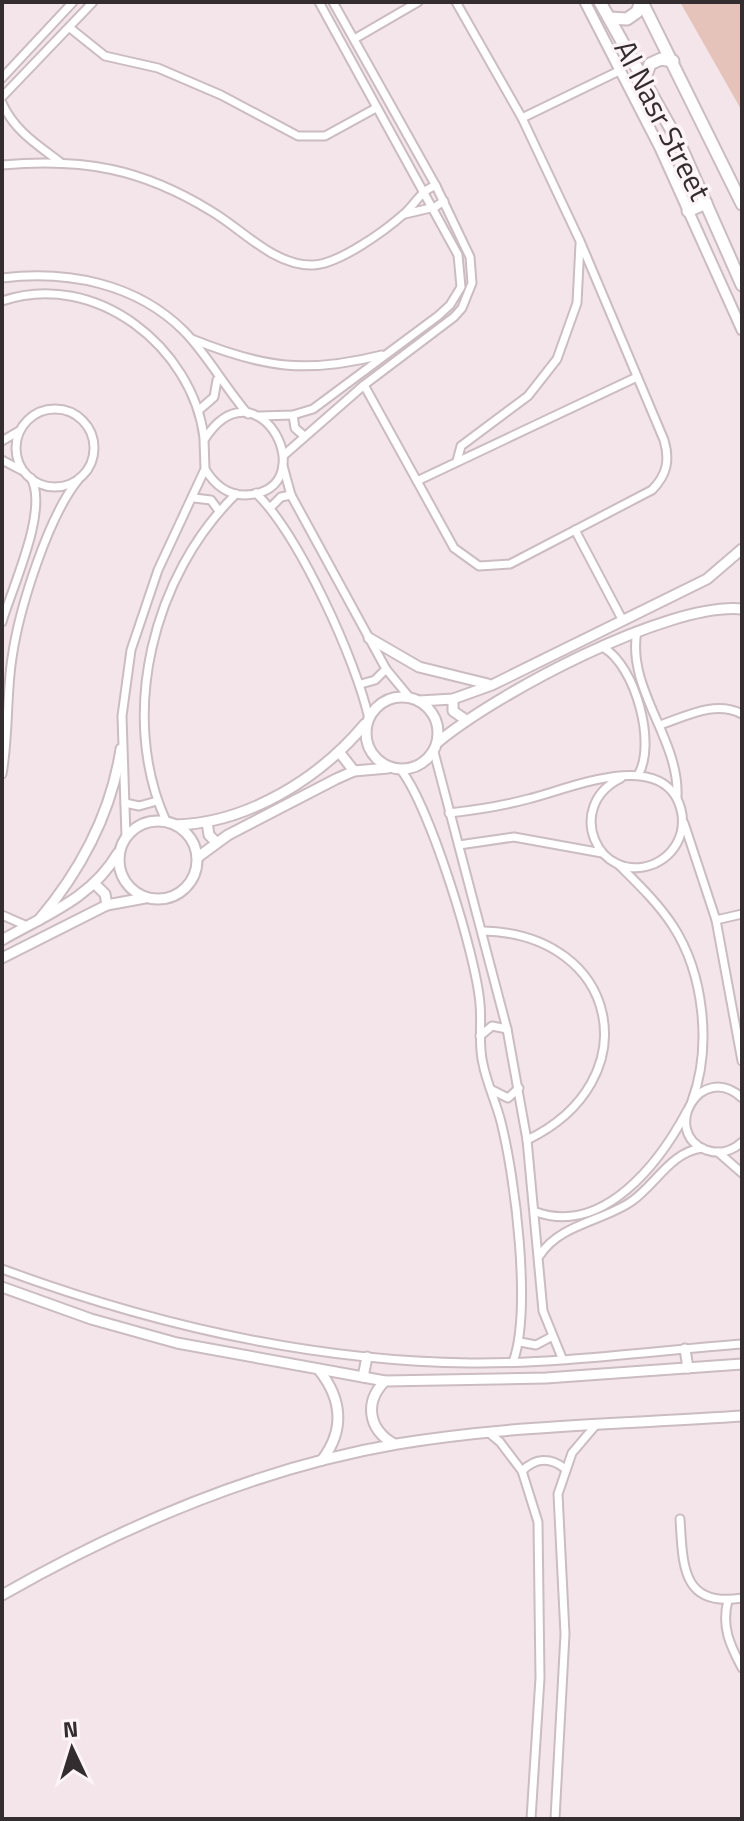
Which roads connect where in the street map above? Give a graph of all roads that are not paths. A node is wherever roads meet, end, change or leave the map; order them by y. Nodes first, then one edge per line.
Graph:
1 (73, 2) edge
2 (93, 2) edge
3 (319, 2) edge
4 (333, 2) edge
5 (418, 2) edge
6 (456, 2) edge
7 (585, 2) edge
8 (600, 2) edge
9 (642, 2) edge
10 (609, 18) junction
11 (70, 28) junction
12 (351, 29) junction
13 (340, 37) junction
14 (358, 42) junction
15 (349, 53) junction
16 (673, 61) junction
17 (621, 70) junction
18 (2, 78) edge
19 (644, 80) junction
20 (384, 94) junction
21 (2, 100) edge
22 (372, 100) junction
23 (391, 107) junction
24 (378, 111) junction
25 (4, 116) edge
26 (522, 118) junction
27 (62, 163) junction
28 (2, 165) edge
29 (436, 186) junction
30 (424, 192) junction
31 (444, 201) junction
32 (706, 203) junction
33 (742, 204) edge
34 (433, 208) junction
35 (688, 211) junction
36 (403, 215) junction
37 (580, 241) junction
38 (2, 278) edge
39 (742, 285) edge
40 (4, 298) edge
41 (742, 330) edge
42 (190, 339) junction
43 (388, 354) junction
44 (637, 377) junction
45 (217, 378) junction
46 (364, 385) junction
47 (199, 410) junction
48 (248, 414) junction
49 (293, 415) junction
50 (257, 416) junction
51 (21, 429) junction
52 (303, 435) junction
53 (204, 440) junction
54 (2, 441) edge
55 (2, 460) edge
56 (283, 460) junction
57 (457, 461) junction
58 (205, 469) junction
59 (27, 475) junction
60 (78, 480) junction
61 (417, 481) junction
62 (256, 493) junction
63 (236, 494) junction
64 (291, 495) junction
65 (194, 498) junction
66 (271, 507) junction
67 (219, 511) junction
68 (575, 530) junction
69 (742, 549) edge
70 (742, 609) edge
71 (623, 621) junction
72 (2, 622) edge
73 (637, 631) junction
74 (369, 638) junction
75 (604, 648) junction
76 (386, 669) junction
77 (361, 684) junction
78 (492, 685) junction
79 (453, 699) junction
80 (415, 700) junction
81 (742, 714) edge
82 (368, 720) junction
83 (466, 720) junction
84 (660, 725) junction
85 (436, 747) junction
86 (121, 749) junction
87 (340, 753) junction
88 (396, 769) junction
89 (354, 771) junction
90 (2, 774) edge
91 (638, 775) junction
92 (621, 778) junction
93 (677, 799) junction
94 (157, 801) junction
95 (125, 803) junction
96 (449, 813) junction
97 (683, 817) junction
98 (207, 822) junction
99 (171, 823) junction
100 (126, 837) junction
101 (216, 842) junction
102 (459, 845) junction
103 (119, 851) junction
104 (604, 854) junction
105 (198, 857) junction
106 (618, 863) junction
107 (95, 884) junction
108 (147, 898) junction
109 (107, 905) junction
110 (742, 914) edge
111 (2, 915) edge
112 (39, 920) junction
113 (716, 920) junction
114 (27, 926) junction
115 (483, 931) junction
116 (2, 940) edge
117 (2, 958) edge
118 (507, 1029) junction
119 (480, 1036) junction
120 (742, 1061) edge
121 (490, 1088) junction
122 (519, 1088) junction
123 (742, 1098) edge
124 (692, 1101) junction
125 (687, 1111) junction
126 (527, 1140) junction
127 (742, 1142) edge
128 (702, 1148) junction
129 (718, 1152) junction
130 (742, 1173) edge
131 (536, 1212) junction
132 (539, 1257) junction
133 (2, 1269) edge
134 (2, 1287) edge
135 (551, 1337) junction
136 (520, 1342) junction
137 (740, 1344) edge
138 (685, 1349) junction
139 (367, 1357) junction
140 (562, 1358) junction
141 (513, 1362) junction
142 (742, 1364) edge
143 (688, 1368) junction
144 (319, 1370) junction
145 (363, 1377) junction
146 (385, 1381) junction
147 (742, 1416) edge
148 (595, 1426) junction
149 (488, 1432) junction
150 (394, 1444) junction
151 (322, 1460) junction
152 (564, 1468) junction
153 (522, 1471) junction
154 (680, 1519) dead end
155 (2, 1595) edge
156 (742, 1598) edge
157 (728, 1600) junction
158 (742, 1668) edge
159 (531, 1819) edge
160 (555, 1819) edge

1 - 18 street
2 - 11 street
3 - 13 street
4 - 12 street
5 - 14 street
6 - 26 street
7 - 17 street
8 - 10 main road, Al Nasr Street
9 - 10 main road
9 - 16 main road, Al Nasr Street
10 - 19 main road, Al Nasr Street
11 - 21 street
11 - 24 street
12 - 13 street
12 - 14 street
13 - 15 street
14 - 15 street
14 - 20 street
15 - 22 street
16 - 19 main road
16 - 33 main road, Al Nasr Street
17 - 26 street
17 - 35 street
19 - 32 main road, Al Nasr Street
20 - 22 street
20 - 23 street
21 - 25 street
22 - 24 street
23 - 24 street
23 - 29 street
24 - 30 street
25 - 27 street
26 - 37 street
27 - 28 street
27 - 36 street
29 - 30 street
29 - 31 street
30 - 34 street
30 - 36 street
31 - 34 street
31 - 46 street
32 - 35 main road
32 - 39 main road, Al Nasr Street
34 - 36 street
34 - 43 street
35 - 41 street
37 - 44 street
37 - 57 street
38 - 42 street
40 - 47 street
42 - 43 street
42 - 45 street
43 - 49 street
44 - 57 street
44 - 68 street
45 - 47 street
45 - 48 street
46 - 52 street
46 - 61 street
47 - 53 street
48 - 50 street
48 - 53 street
49 - 50 street
49 - 52 street
50 - 56 street
51 - 54 street
51 - 59 street
51 - 60 street
52 - 56 street
53 - 58 street
55 - 59 street
56 - 62 street
56 - 64 street
57 - 61 street
58 - 63 street
58 - 65 street
59 - 60 street
59 - 72 street
60 - 90 street
61 - 68 street
62 - 63 street
62 - 66 street
63 - 67 street
64 - 66 street
64 - 74 street
65 - 67 street
65 - 86 street
66 - 77 street
67 - 94 street
68 - 71 street
69 - 71 street
70 - 73 street
71 - 78 street
73 - 75 street
73 - 84 street
74 - 76 street
74 - 78 street
75 - 83 street
75 - 91 street
76 - 77 street
76 - 80 street
77 - 82 street
78 - 79 street
79 - 80 street
79 - 83 street
80 - 82 street
80 - 85 street
81 - 84 street
82 - 87 street
82 - 88 street
83 - 85 street
84 - 93 street
85 - 88 street
85 - 96 street
86 - 95 street
86 - 112 street
87 - 89 street
87 - 98 street
88 - 89 street
88 - 119 street
89 - 101 street
91 - 92 street
91 - 93 street
92 - 96 street
92 - 104 street
93 - 97 street
94 - 95 street
94 - 99 street
95 - 100 street
96 - 102 street
97 - 106 street
97 - 113 street
98 - 99 street
98 - 101 street
99 - 100 street
99 - 105 street
100 - 103 street
101 - 105 street
102 - 104 street
102 - 115 street
103 - 107 street
103 - 108 street
104 - 106 street
105 - 108 street
106 - 124 street
107 - 109 street
107 - 112 street
108 - 109 street
109 - 117 street
110 - 113 street
111 - 114 street
112 - 114 street
113 - 120 street
114 - 116 street
115 - 118 street
115 - 126 street
118 - 119 street
118 - 122 street
119 - 121 street
121 - 122 street
121 - 136 street
122 - 126 street
123 - 124 street
124 - 125 street
125 - 128 street
125 - 131 street
126 - 131 street
127 - 129 street
128 - 129 street
128 - 132 street
129 - 130 street
131 - 132 street
132 - 135 street
133 - 139 street
134 - 144 street
135 - 136 street
135 - 140 street
136 - 141 street
137 - 138 street
138 - 140 street
138 - 143 street
139 - 141 street
139 - 145 street
140 - 141 street
142 - 143 street
143 - 146 street
144 - 145 street
144 - 151 street
145 - 146 street
146 - 150 street
147 - 148 street
148 - 149 street
148 - 152 street
149 - 150 street
149 - 153 street
150 - 151 street
151 - 155 street
152 - 153 street
152 - 160 street
153 - 159 street
154 - 157 street
156 - 157 street
157 - 158 street

